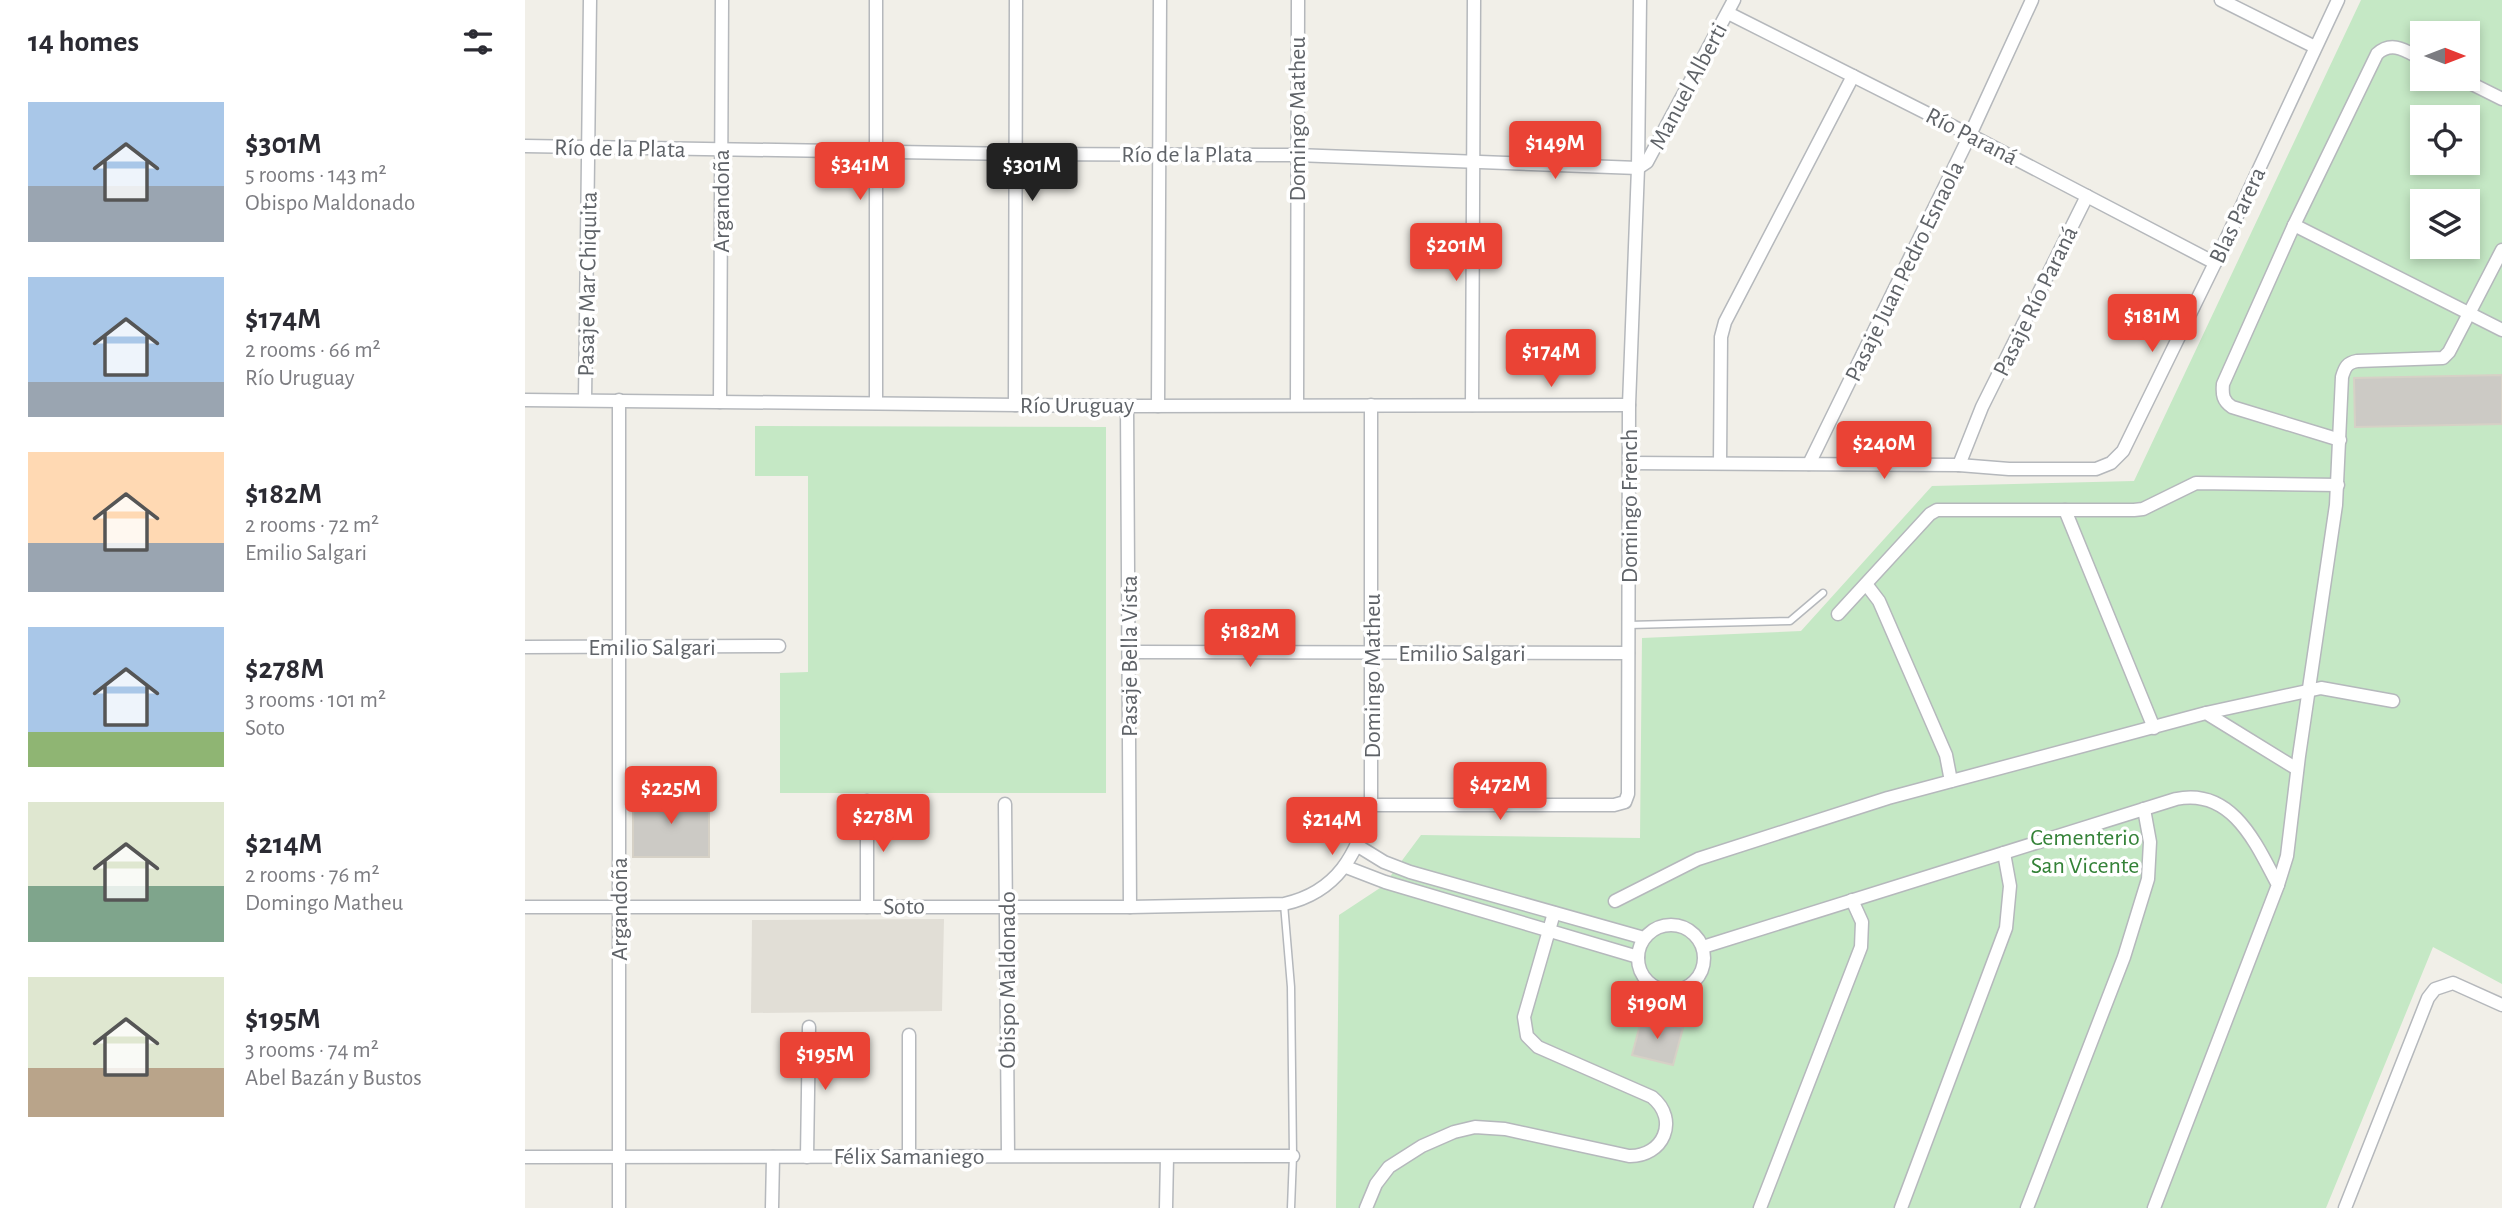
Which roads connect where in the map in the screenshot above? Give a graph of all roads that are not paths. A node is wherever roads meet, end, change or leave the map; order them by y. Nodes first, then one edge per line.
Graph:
1 (590, 0) edge
2 (722, 0) edge
3 (876, 0) edge
4 (1016, 0) edge
5 (1160, 0) edge
6 (1298, 0) edge
7 (1474, 0) edge
8 (1640, 0) edge
9 (1734, 0) edge
10 (2032, 0) edge
11 (2221, 0) edge
12 (2338, 0) edge
13 (1728, 13) junction
14 (2315, 47) junction
15 (2410, 53) edge
16 (1853, 76) junction
17 (2480, 88) edge
18 (2502, 99) edge
19 (1971, 135) junction
20 (525, 146) edge
21 (588, 147) junction
22 (722, 150) junction
23 (876, 152) junction
24 (1016, 153) junction
25 (1159, 154) junction
26 (1296, 155) junction
27 (1473, 161) junction
28 (1638, 168) junction
29 (2087, 196) junction
30 (2294, 225) junction
31 (2502, 250) edge
32 (2215, 263) junction
33 (2470, 313) junction
34 (2502, 330) edge
35 (525, 400) edge
36 (585, 400) junction
37 (619, 400) junction
38 (720, 402) junction
39 (876, 403) junction
40 (1015, 405) junction
41 (1297, 405) junction
42 (1371, 405) junction
43 (1472, 405) junction
44 (1629, 405) junction
45 (1128, 406) junction
46 (1158, 406) junction
47 (2340, 440) junction
48 (1629, 463) junction
49 (1720, 463) junction
50 (1809, 464) junction
51 (1959, 465) junction
52 (2338, 485) junction
53 (2065, 510) junction
54 (1865, 584) junction
55 (1823, 593) dead end
56 (1838, 614) dead end
57 (1628, 625) junction
58 (779, 646) dead end
59 (525, 647) edge
60 (619, 647) junction
61 (1129, 653) junction
62 (1371, 653) junction
63 (1628, 653) junction
64 (2308, 690) junction
65 (2393, 701) dead end
66 (2206, 713) junction
67 (2154, 728) junction
68 (2297, 769) junction
69 (1951, 781) junction
70 (867, 801) dead end
71 (1005, 804) dead end
72 (1371, 805) junction
73 (2144, 809) junction
74 (1358, 846) junction
75 (2004, 853) junction
76 (1346, 867) junction
77 (2279, 885) junction
78 (1852, 900) junction
79 (1615, 901) dead end
80 (1284, 904) junction
81 (1007, 905) junction
82 (525, 907) edge
83 (619, 907) junction
84 (867, 907) junction
85 (1130, 907) junction
86 (1554, 913) junction
87 (1549, 931) junction
88 (1644, 938) junction
89 (1703, 947) junction
90 (1638, 957) junction
91 (2502, 1005) edge
92 (809, 1027) dead end
93 (909, 1035) dead end
94 (1008, 1155) junction
95 (909, 1156) junction
96 (1293, 1156) junction
97 (525, 1157) edge
98 (773, 1157) junction
99 (807, 1157) junction
100 (1167, 1157) junction
101 (619, 1158) junction
102 (619, 1208) edge
103 (772, 1208) edge
104 (1166, 1208) edge
105 (1291, 1208) edge
106 (1366, 1208) edge
107 (1760, 1208) edge
108 (1901, 1208) edge
109 (2027, 1208) edge
110 (2154, 1208) edge
111 (2345, 1208) edge

1 - 21 street, Pasaje Mar Chiquita
2 - 22 street, Argandoña
3 - 23 street
4 - 24 street
5 - 25 street
6 - 26 street, Domingo Matheu
7 - 27 street
8 - 28 street, Domingo French
9 - 13 street, Manuel Alberti
10 - 19 street, Pasaje Juan Pedro Esnaola
11 - 14 street
12 - 14 street, Blas Parera
13 - 16 street, Río Paraná
13 - 28 street, Manuel Alberti
14 - 32 street, Blas Parera
15 - 30 street
16 - 19 street, Río Paraná
16 - 49 street
17 - 18 street
19 - 29 street, Río Paraná
19 - 50 street, Pasaje Juan Pedro Esnaola
20 - 21 street, Río de la Plata
21 - 22 street, Río de la Plata
21 - 36 street, Pasaje Mar Chiquita
22 - 23 street, Río de la Plata
22 - 38 street, Argandoña
23 - 24 street, Río de la Plata
23 - 39 street
24 - 25 street, Río de la Plata
24 - 40 street
25 - 26 street, Río de la Plata
25 - 46 street
26 - 27 street, Río de la Plata
26 - 41 street, Domingo Matheu
27 - 28 street, Río de la Plata
27 - 43 street
28 - 44 street, Domingo French
29 - 32 street, Río Paraná
29 - 51 street, Pasaje Río Paraná
30 - 33 street
30 - 47 street
31 - 33 street
32 - 51 street, Blas Parera
33 - 34 street
33 - 47 street
35 - 36 street, Río Uruguay
36 - 37 street, Río Uruguay
37 - 38 street, Río Uruguay
37 - 60 street, Argandoña
38 - 39 street, Río Uruguay
39 - 40 street, Río Uruguay
40 - 45 street, Río Uruguay
41 - 42 street, Río Uruguay
41 - 46 street, Río Uruguay
42 - 43 street, Río Uruguay
42 - 62 street, Domingo Matheu
43 - 44 street, Río Uruguay
44 - 48 street, Domingo French
45 - 46 street, Río Uruguay
45 - 61 street, Pasaje Bella Vista
47 - 52 street
48 - 49 street
48 - 57 street, Domingo French
49 - 50 street
50 - 51 street
52 - 53 street
52 - 64 street
53 - 54 street
53 - 67 street
54 - 56 street
54 - 69 street
55 - 57 lane
57 - 63 street, Domingo French
58 - 60 street, Emilio Salgari
59 - 60 street, Emilio Salgari
60 - 83 street, Argandoña
61 - 62 street, Emilio Salgari
61 - 85 street, Pasaje Bella Vista
62 - 63 street, Emilio Salgari
62 - 72 street, Domingo Matheu
63 - 72 street, Domingo French
64 - 65 street
64 - 66 street
64 - 68 street
66 - 67 street
66 - 68 street
67 - 69 street
68 - 77 street
69 - 79 street
70 - 84 street
71 - 81 street, Obispo Maldonado
72 - 74 street, Domingo Matheu
73 - 75 street
73 - 77 street
73 - 109 street
74 - 76 street, Domingo Matheu
74 - 86 street
75 - 78 street
75 - 108 street
76 - 80 street, Domingo Matheu
76 - 87 street
77 - 110 street
78 - 89 street
78 - 107 street
80 - 85 street, Soto
80 - 96 lane
81 - 84 street, Soto
81 - 85 street, Soto
81 - 94 street, Obispo Maldonado
82 - 83 street, Soto
83 - 84 street, Soto
83 - 101 street, Argandoña
86 - 87 street
86 - 88 street
87 - 90 street
87 - 106 street
88 - 89 street
88 - 90 street
89 - 90 street
91 - 111 street
92 - 99 street
93 - 95 street
94 - 95 street, Félix Samaniego
94 - 100 street, Félix Samaniego
95 - 99 street, Félix Samaniego
96 - 100 street, Félix Samaniego
96 - 105 lane
97 - 101 street, Félix Samaniego
98 - 99 street, Félix Samaniego
98 - 101 street, Félix Samaniego
98 - 103 street
100 - 104 street
101 - 102 street, Argandoña

